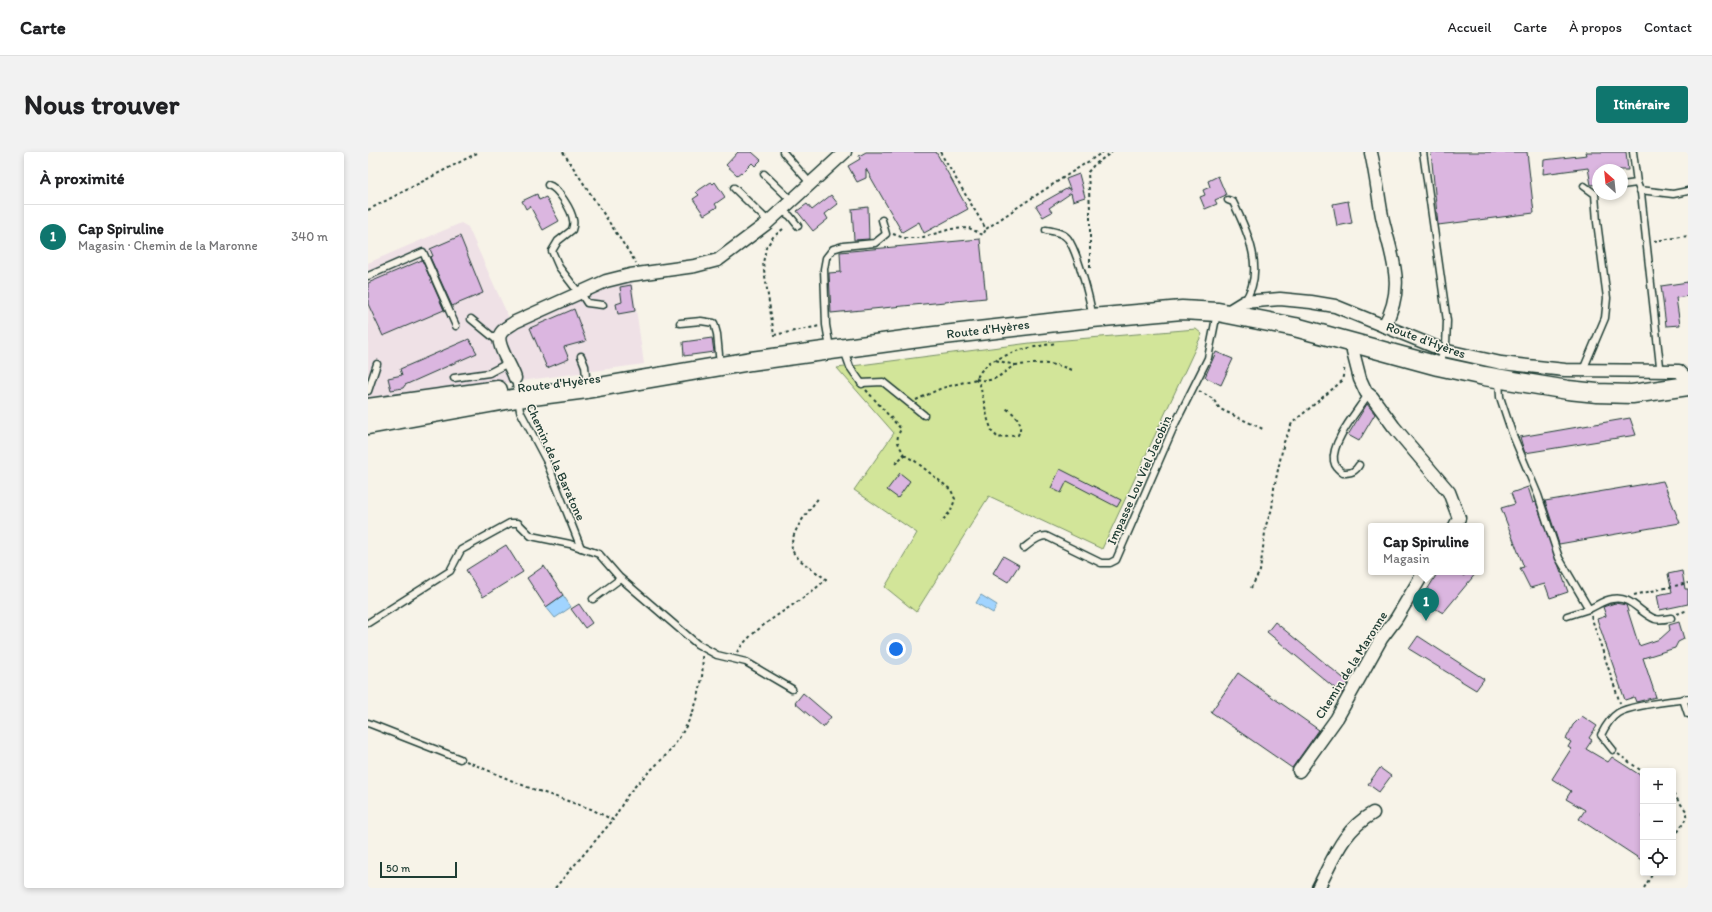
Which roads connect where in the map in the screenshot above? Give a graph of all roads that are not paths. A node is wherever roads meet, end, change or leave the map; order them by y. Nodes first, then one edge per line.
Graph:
1 (783, 152) edge
2 (845, 152) edge
3 (1374, 152) edge
4 (1423, 152) edge
5 (1633, 152) edge
6 (764, 174) dead end
7 (810, 183) junction
8 (548, 185) dead end
9 (1584, 186) dead end
10 (1628, 186) edge
11 (1639, 187) junction
12 (734, 188) dead end
13 (1592, 190) edge
14 (1688, 191) edge
15 (1228, 200) dead end
16 (1597, 200) edge
17 (792, 201) junction
18 (782, 210) junction
19 (882, 220) dead end
20 (769, 222) junction
21 (798, 226) dead end
22 (1046, 230) dead end
23 (368, 276) edge
24 (579, 293) junction
25 (1244, 302) junction
26 (603, 305) dead end
27 (1222, 312) junction
28 (1092, 318) junction
29 (471, 319) dead end
30 (680, 323) dead end
31 (456, 326) dead end
32 (1384, 326) junction
33 (500, 343) junction
34 (1354, 343) junction
35 (837, 349) junction
36 (581, 356) dead end
37 (1441, 358) junction
38 (508, 363) junction
39 (377, 364) dead end
40 (720, 364) junction
41 (1583, 370) junction
42 (1662, 370) junction
43 (1685, 376) edge
44 (454, 378) dead end
45 (1498, 378) junction
46 (1688, 380) edge
47 (586, 384) junction
48 (516, 388) junction
49 (368, 390) edge
50 (1366, 392) junction
51 (924, 415) dead end
52 (369, 420) edge
53 (1359, 465) dead end
54 (1456, 523) edge
55 (581, 548) junction
56 (1024, 548) dead end
57 (1422, 575) edge
58 (620, 579) junction
59 (593, 599) dead end
60 (1589, 609) junction
61 (1567, 616) dead end
62 (1670, 618) road end
63 (368, 623) edge
64 (792, 689) dead end
65 (1686, 699) edge
66 (1688, 714) edge
67 (368, 723) edge
68 (1613, 750) road end
69 (460, 759) road end
70 (1299, 771) dead end
71 (1373, 813) dead end
72 (1318, 888) edge

1 - 7 lane
2 - 7 street
3 - 32 street
4 - 37 lane
5 - 11 lane
6 - 17 lane
7 - 17 street
8 - 24 lane
9 - 13 lane
10 - 11 lane
11 - 14 lane
11 - 42 lane
12 - 20 lane
15 - 25 lane
16 - 41 lane
17 - 18 street
18 - 20 street
18 - 21 lane
19 - 35 lane
20 - 24 street
22 - 28 lane
23 - 31 lane
24 - 26 lane
24 - 33 street
25 - 27 street, Route d'Hyères
25 - 32 street, Route d'Hyères
27 - 28 main road, Route d'Hyères
27 - 34 main road, Route d'Hyères
27 - 56 lane, Impasse Lou Viel Jacobin
28 - 35 main road, Route d'Hyères
29 - 33 lane
30 - 40 lane
32 - 37 street, Route d'Hyères
33 - 38 street
34 - 37 main road, Route d'Hyères
34 - 50 street
35 - 40 main road, Route d'Hyères
35 - 51 lane
36 - 47 lane
37 - 41 street, Route d'Hyères
37 - 45 main road, Route d'Hyères
38 - 44 lane
38 - 48 street
39 - 49 lane
40 - 47 main road, Route d'Hyères
41 - 42 street, Route d'Hyères
42 - 43 street, Route d'Hyères
43 - 45 main road, Route d'Hyères
43 - 46 street
45 - 60 lane
47 - 48 main road, Route d'Hyères
48 - 52 main road, Route d'Hyères
48 - 55 lane, Chemin de la Baratone
50 - 53 lane
50 - 54 street
55 - 58 lane
55 - 63 lane
57 - 70 street, Chemin de la Maronne
58 - 59 lane
58 - 64 lane
60 - 61 lane
60 - 62 lane
65 - 66 lane
65 - 68 lane
67 - 69 lane
71 - 72 street

